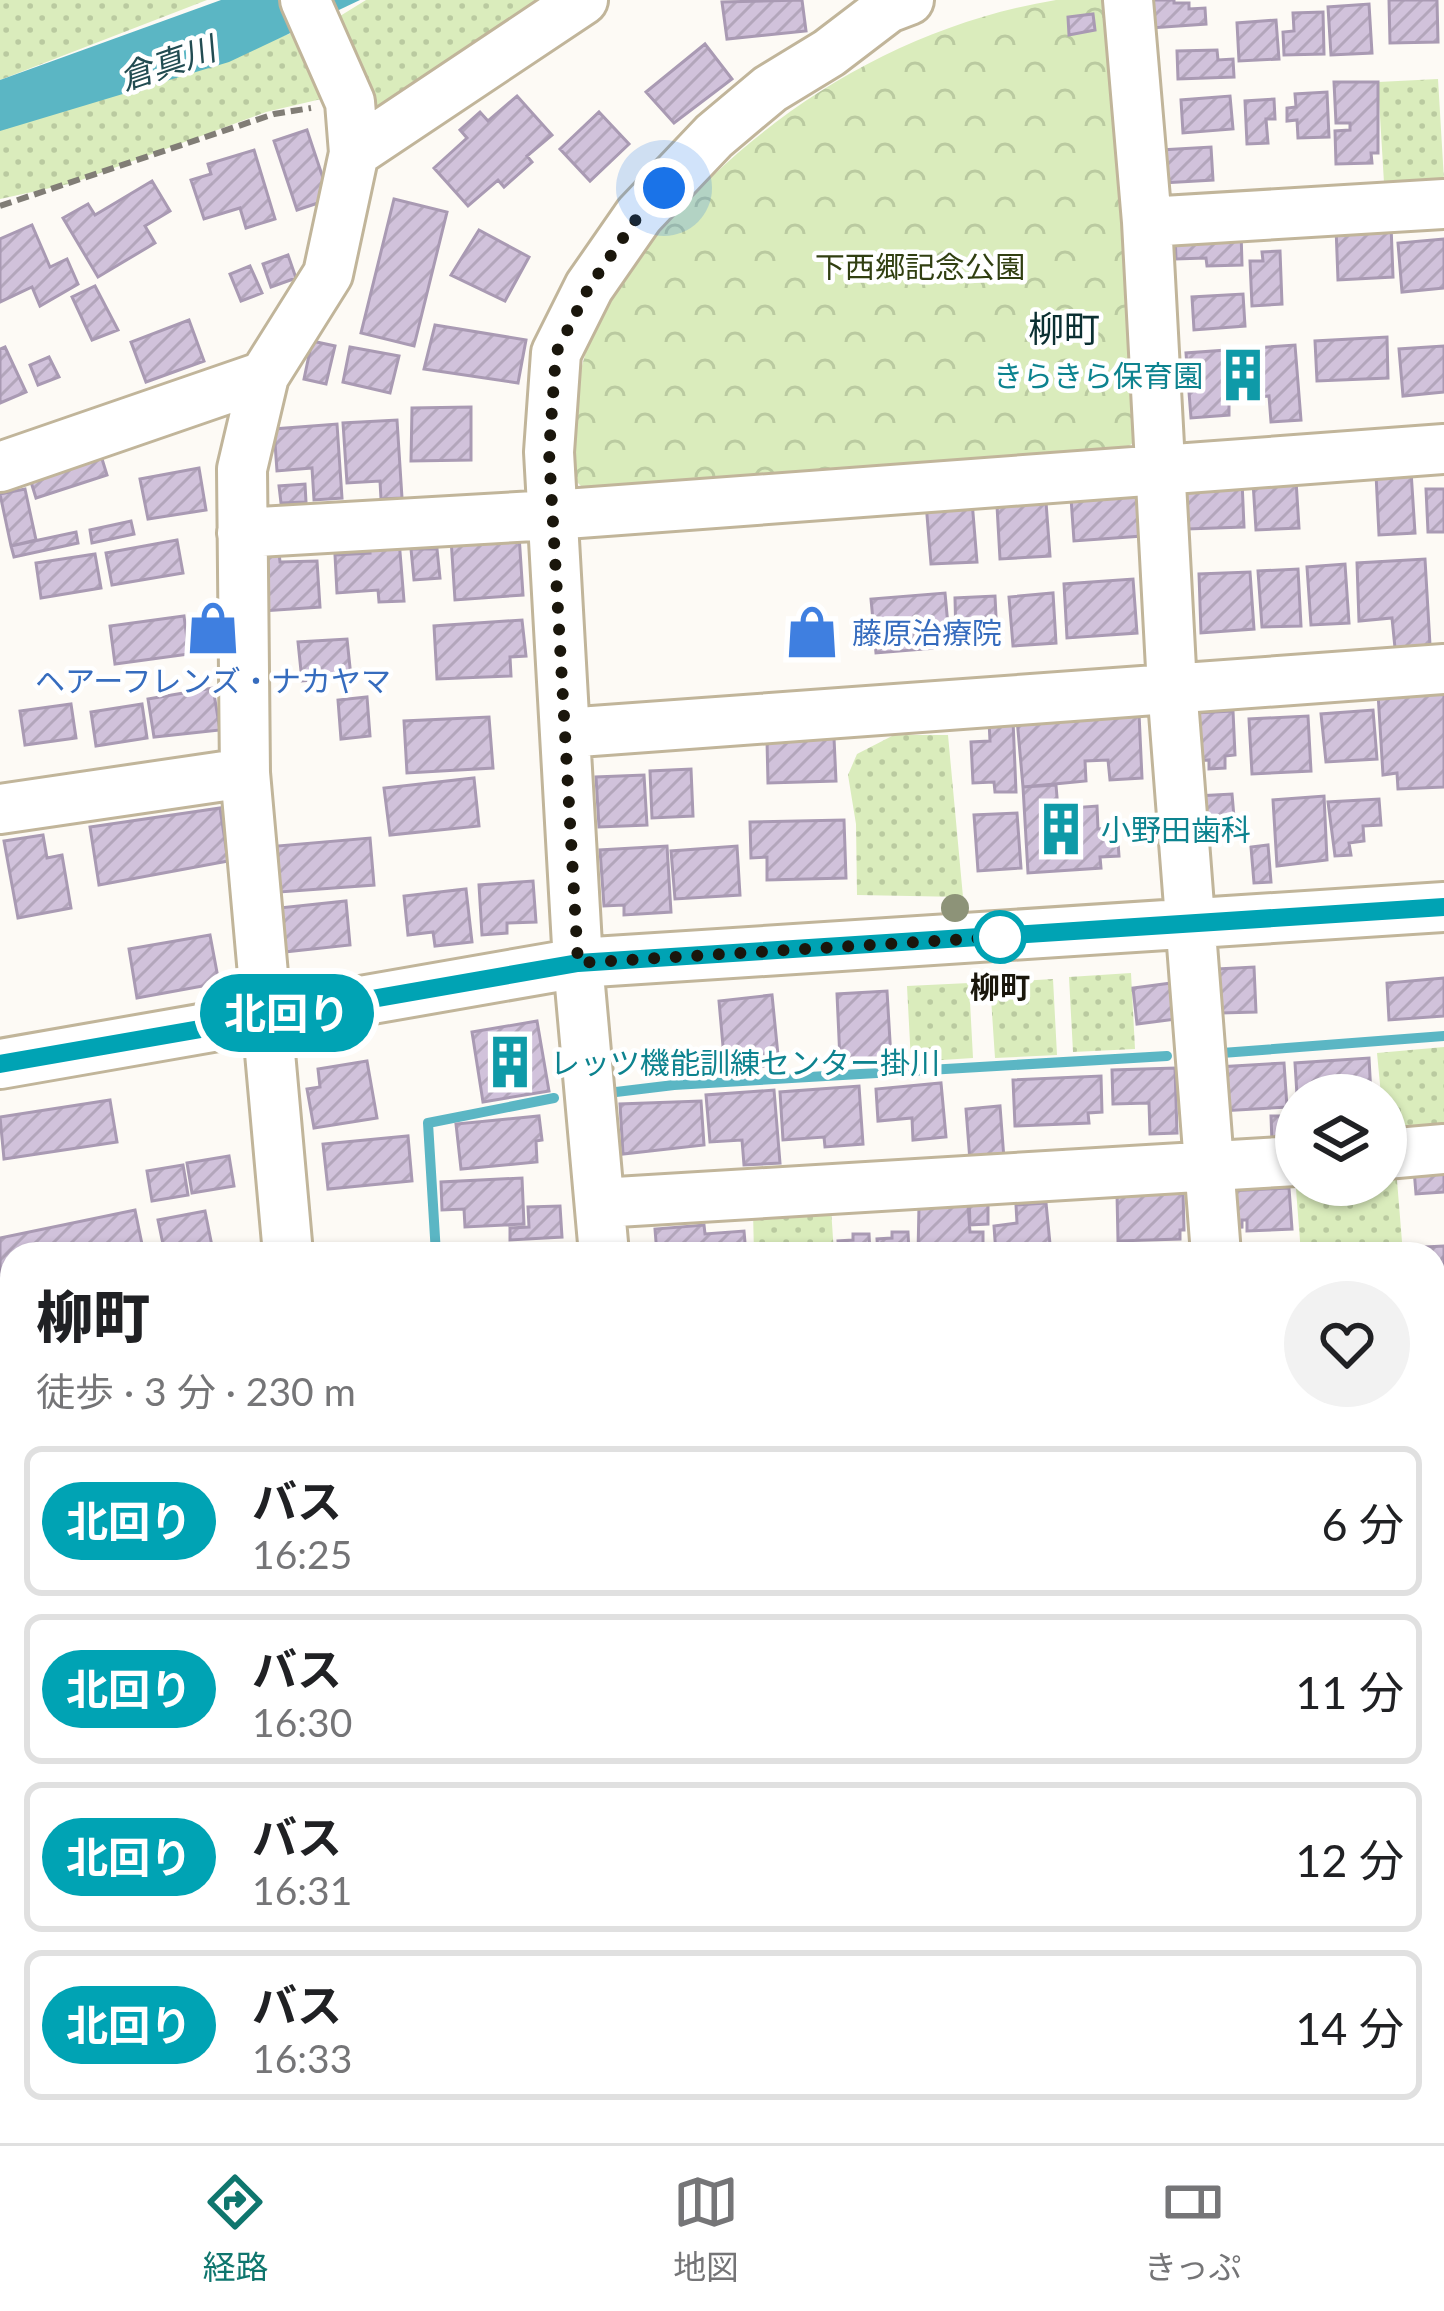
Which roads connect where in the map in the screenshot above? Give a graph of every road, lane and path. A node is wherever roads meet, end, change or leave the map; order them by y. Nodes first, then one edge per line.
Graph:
1 (305, 0) edge
2 (583, 0) edge
3 (909, 0) edge
4 (1128, 0) edge
5 (345, 89) junction
6 (354, 153) junction
7 (1444, 204) edge
8 (0, 206) edge
9 (1147, 222) junction
10 (265, 376) junction
11 (1444, 449) edge
12 (0, 467) edge
13 (1161, 467) junction
14 (553, 514) junction
15 (242, 533) junction
16 (1444, 669) edge
17 (1172, 687) junction
18 (565, 733) junction
19 (245, 773) junction
20 (0, 809) edge
21 (1444, 907) edge
22 (1191, 925) junction
23 (578, 963) junction
24 (267, 1017) junction
25 (0, 1064) edge
26 (1444, 1149) edge
27 (1407, 1152) edge
28 (1275, 1163) edge
29 (1210, 1168) junction
30 (600, 1203) junction
31 (287, 1242) edge
32 (603, 1242) edge
33 (1215, 1242) edge

1 - 5 street
2 - 6 street
3 - 14 street
4 - 9 street
5 - 6 street
5 - 8 path
6 - 10 street
7 - 9 street
9 - 13 street
10 - 12 street
10 - 15 street
11 - 13 street
13 - 14 street
13 - 17 street
14 - 15 street
14 - 18 street
15 - 19 street
16 - 17 street
17 - 18 street
17 - 22 street
18 - 23 street
19 - 20 street
19 - 24 street
21 - 22 street
22 - 23 street
22 - 29 street
23 - 24 street
23 - 30 street
24 - 25 street
24 - 31 street
26 - 27 street
28 - 29 street
29 - 30 street
29 - 33 street
30 - 32 street

